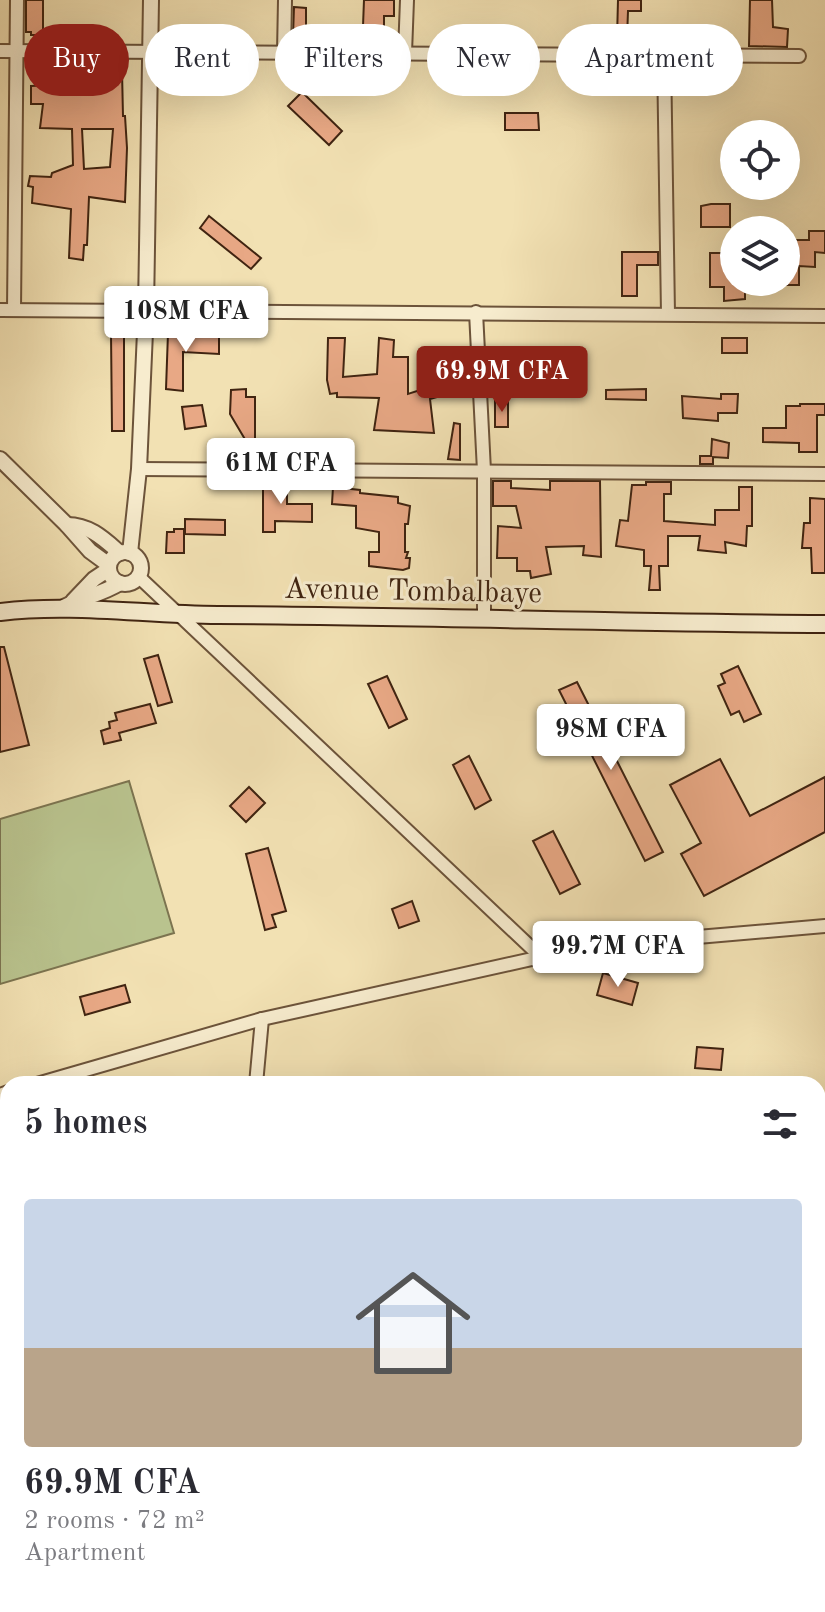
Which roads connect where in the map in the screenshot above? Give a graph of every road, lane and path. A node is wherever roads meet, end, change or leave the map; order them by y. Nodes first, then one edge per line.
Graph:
1 (17, 0) edge
2 (151, 0) edge
3 (285, 0) edge
4 (407, 0) edge
5 (151, 24) edge
6 (285, 24) edge
7 (406, 24) edge
8 (0, 51) edge
9 (17, 52) junction
10 (145, 53) edge
11 (411, 53) edge
12 (556, 54) edge
13 (743, 56) edge
14 (799, 56) dead end
15 (149, 96) edge
16 (665, 96) edge
17 (146, 309) junction
18 (7, 310) edge
19 (476, 312) junction
20 (668, 314) junction
21 (825, 316) edge
22 (0, 459) edge
23 (139, 469) junction
24 (484, 471) junction
25 (825, 474) edge
26 (67, 525) junction
27 (125, 553) junction
28 (109, 567) junction
29 (139, 577) junction
30 (120, 583) junction
31 (66, 606) junction
32 (0, 612) edge
33 (180, 615) junction
34 (484, 618) junction
35 (825, 624) edge
36 (825, 926) edge
37 (541, 957) junction
38 (262, 1019) junction
39 (65, 1076) edge
40 (257, 1076) edge

1 - 9 street
2 - 5 street
3 - 6 street
4 - 7 street
8 - 9 street
9 - 10 street
9 - 18 street
11 - 12 street
13 - 14 street
15 - 17 street
16 - 20 street
17 - 18 street
17 - 19 street
17 - 23 street
19 - 20 street
19 - 24 street
20 - 21 street
22 - 26 street
23 - 24 street
23 - 27 street
24 - 25 street
24 - 34 street
26 - 27 street
26 - 28 street
27 - 28 street
27 - 29 street
28 - 30 street
28 - 31 street
29 - 30 street
29 - 33 street
30 - 31 street
31 - 32 main road, Avenue Tombalbaye
31 - 33 main road, Avenue Tombalbaye
33 - 34 main road, Avenue Tombalbaye
33 - 37 street
34 - 35 main road, Avenue Tombalbaye
36 - 37 street
37 - 38 street
38 - 39 street
38 - 40 street

